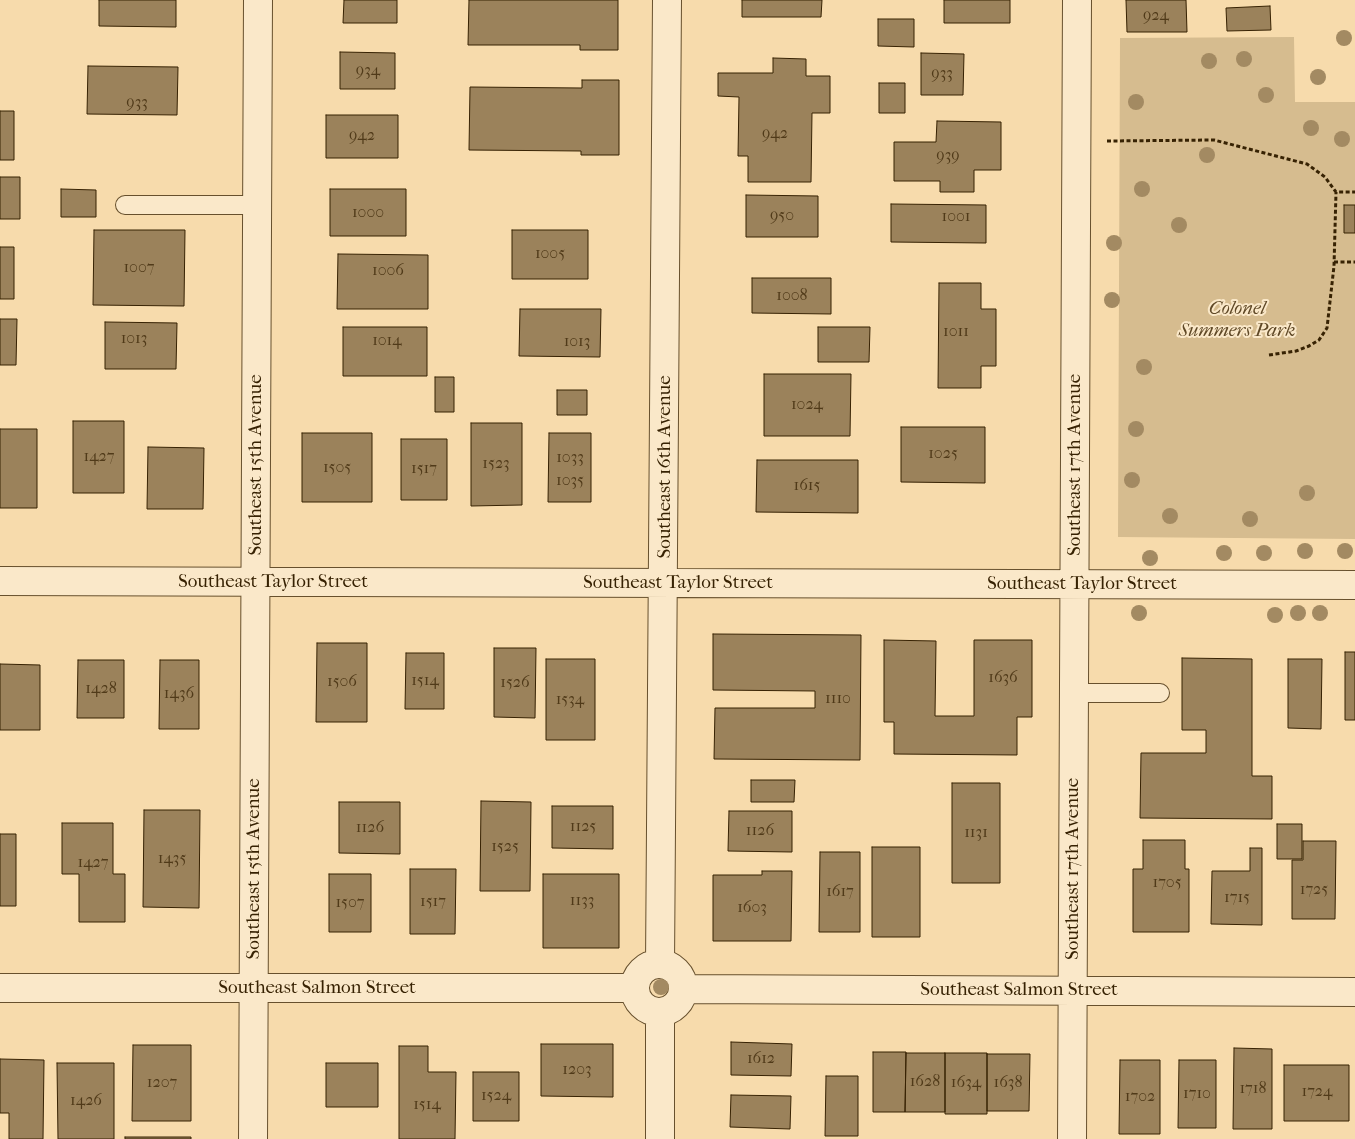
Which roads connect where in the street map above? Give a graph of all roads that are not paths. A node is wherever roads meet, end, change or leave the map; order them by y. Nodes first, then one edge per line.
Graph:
1 (258, 0) edge
2 (667, 0) edge
3 (1077, 0) edge
4 (125, 205) dead end
5 (257, 205) junction
6 (0, 581) edge
7 (255, 582) junction
8 (664, 583) junction
9 (1075, 584) junction
10 (1355, 585) edge
11 (1074, 693) junction
12 (1160, 693) dead end
13 (660, 964) junction
14 (0, 988) edge
15 (254, 988) junction
16 (634, 988) junction
17 (683, 989) junction
18 (1073, 990) junction
19 (1355, 992) edge
20 (660, 1012) junction
21 (253, 1139) edge
22 (660, 1139) edge
23 (1072, 1139) edge

1 - 5 street, Southeast 15th Avenue
2 - 8 street, Southeast 16th Avenue
3 - 9 street, Southeast 17th Avenue
4 - 5 lane
5 - 7 street, Southeast 15th Avenue
6 - 7 street, Southeast Taylor Street
7 - 8 street, Southeast Taylor Street
7 - 15 street, Southeast 15th Avenue
8 - 9 street, Southeast Taylor Street
8 - 13 street, Southeast 16th Avenue
9 - 10 street, Southeast Taylor Street
9 - 11 street, Southeast 17th Avenue
11 - 12 lane
11 - 18 street, Southeast 17th Avenue
13 - 16 street
13 - 17 street
14 - 15 street, Southeast Salmon Street
15 - 16 street, Southeast Salmon Street
15 - 21 street, Southeast 15th Avenue
16 - 20 street
17 - 18 street, Southeast Salmon Street
17 - 20 street
18 - 19 street, Southeast Salmon Street
18 - 23 street, Southeast 17th Avenue
20 - 22 street

